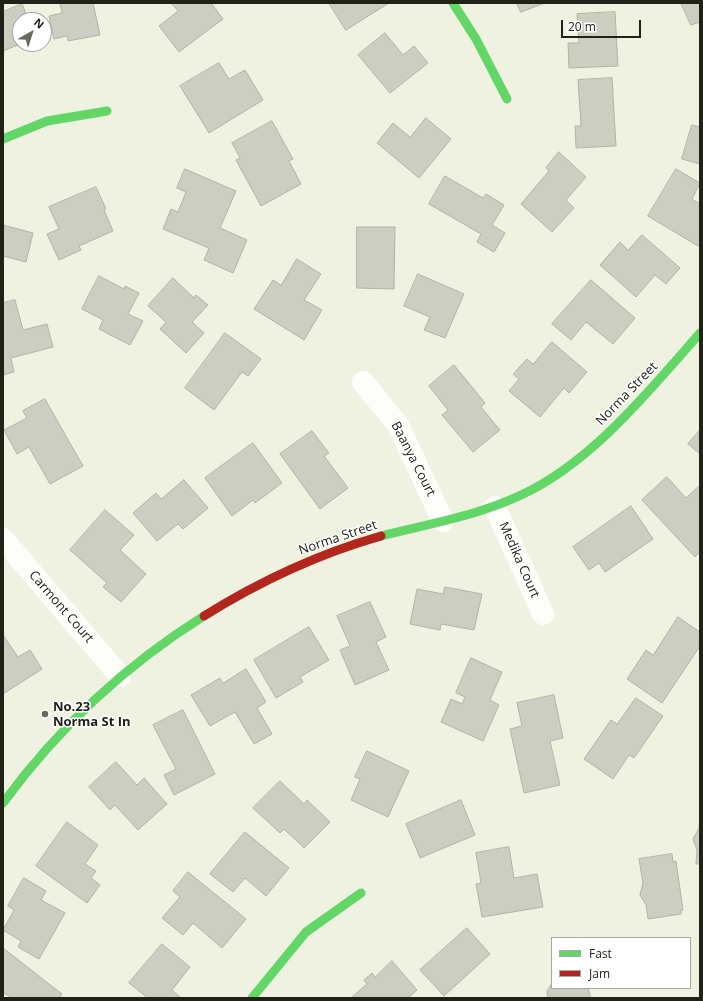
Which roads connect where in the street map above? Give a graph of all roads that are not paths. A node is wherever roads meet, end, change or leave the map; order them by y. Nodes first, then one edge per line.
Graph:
1 (453, 3) edge
2 (507, 99) dead end
3 (107, 111) dead end
4 (3, 139) edge
5 (700, 333) edge
6 (364, 382) dead end
7 (495, 507) junction
8 (443, 521) junction
9 (3, 539) edge
10 (543, 614) dead end
11 (120, 676) junction
12 (3, 803) edge
13 (361, 893) dead end
14 (252, 998) edge

1 - 2 street
3 - 4 street
5 - 7 street, Norma Street
6 - 8 street, Baanya Court
7 - 8 street, Norma Street
7 - 10 street, Medika Court
8 - 11 street, Norma Street
9 - 11 street, Carmont Court
11 - 12 street, Norma Street
13 - 14 street

